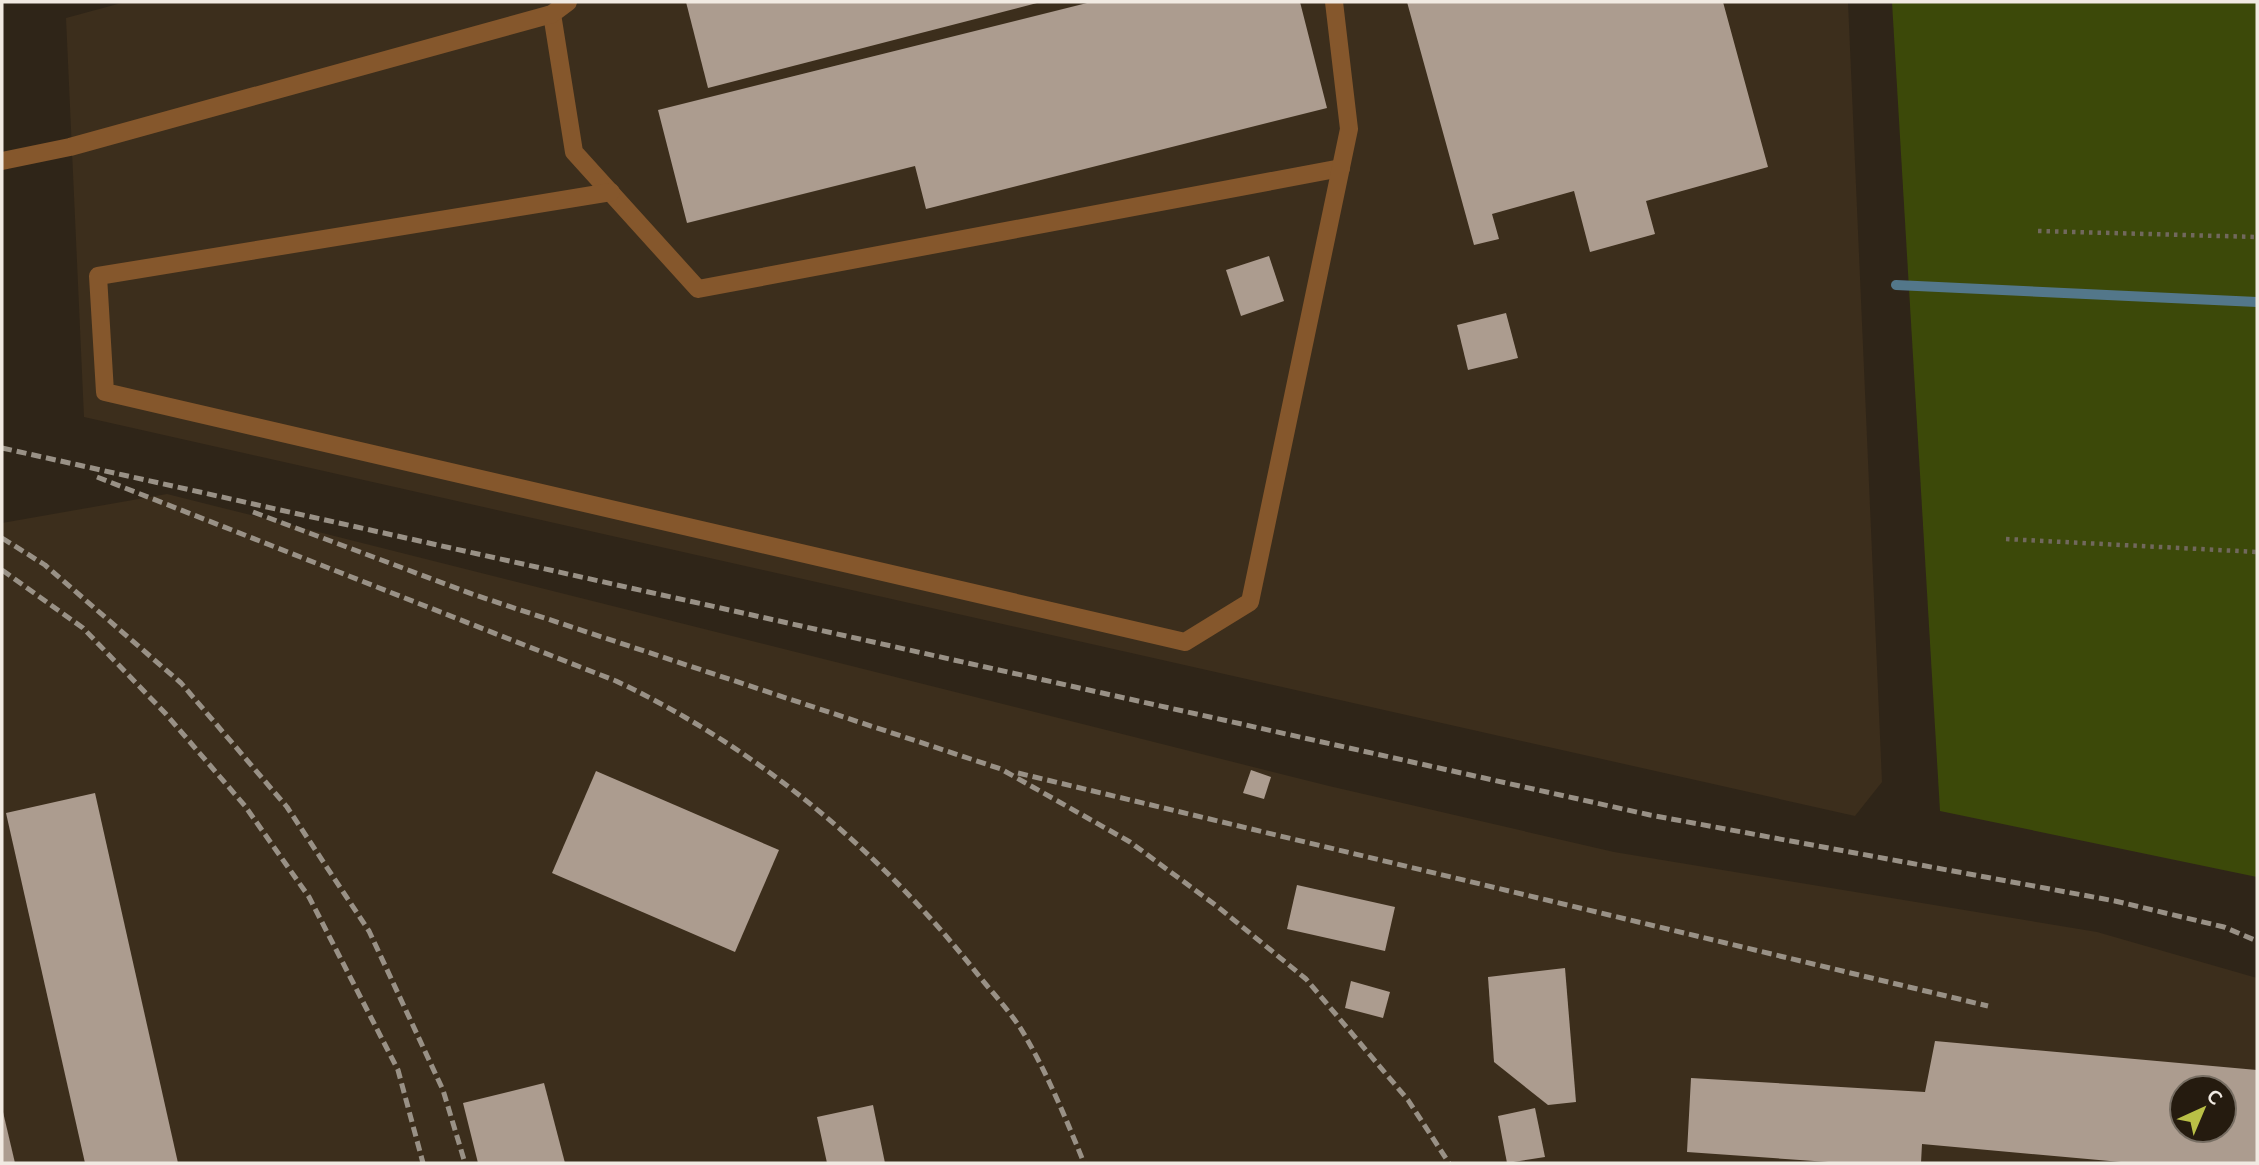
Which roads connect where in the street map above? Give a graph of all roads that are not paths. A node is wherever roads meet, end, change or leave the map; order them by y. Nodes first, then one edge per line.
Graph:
1 (568, 2) edge
2 (1334, 2) edge
3 (552, 14) junction
4 (2, 162) edge
5 (1341, 169) junction
6 (611, 192) junction

1 - 3 lane
2 - 5 lane
3 - 4 lane
3 - 6 lane
5 - 6 lane
5 - 6 lane

